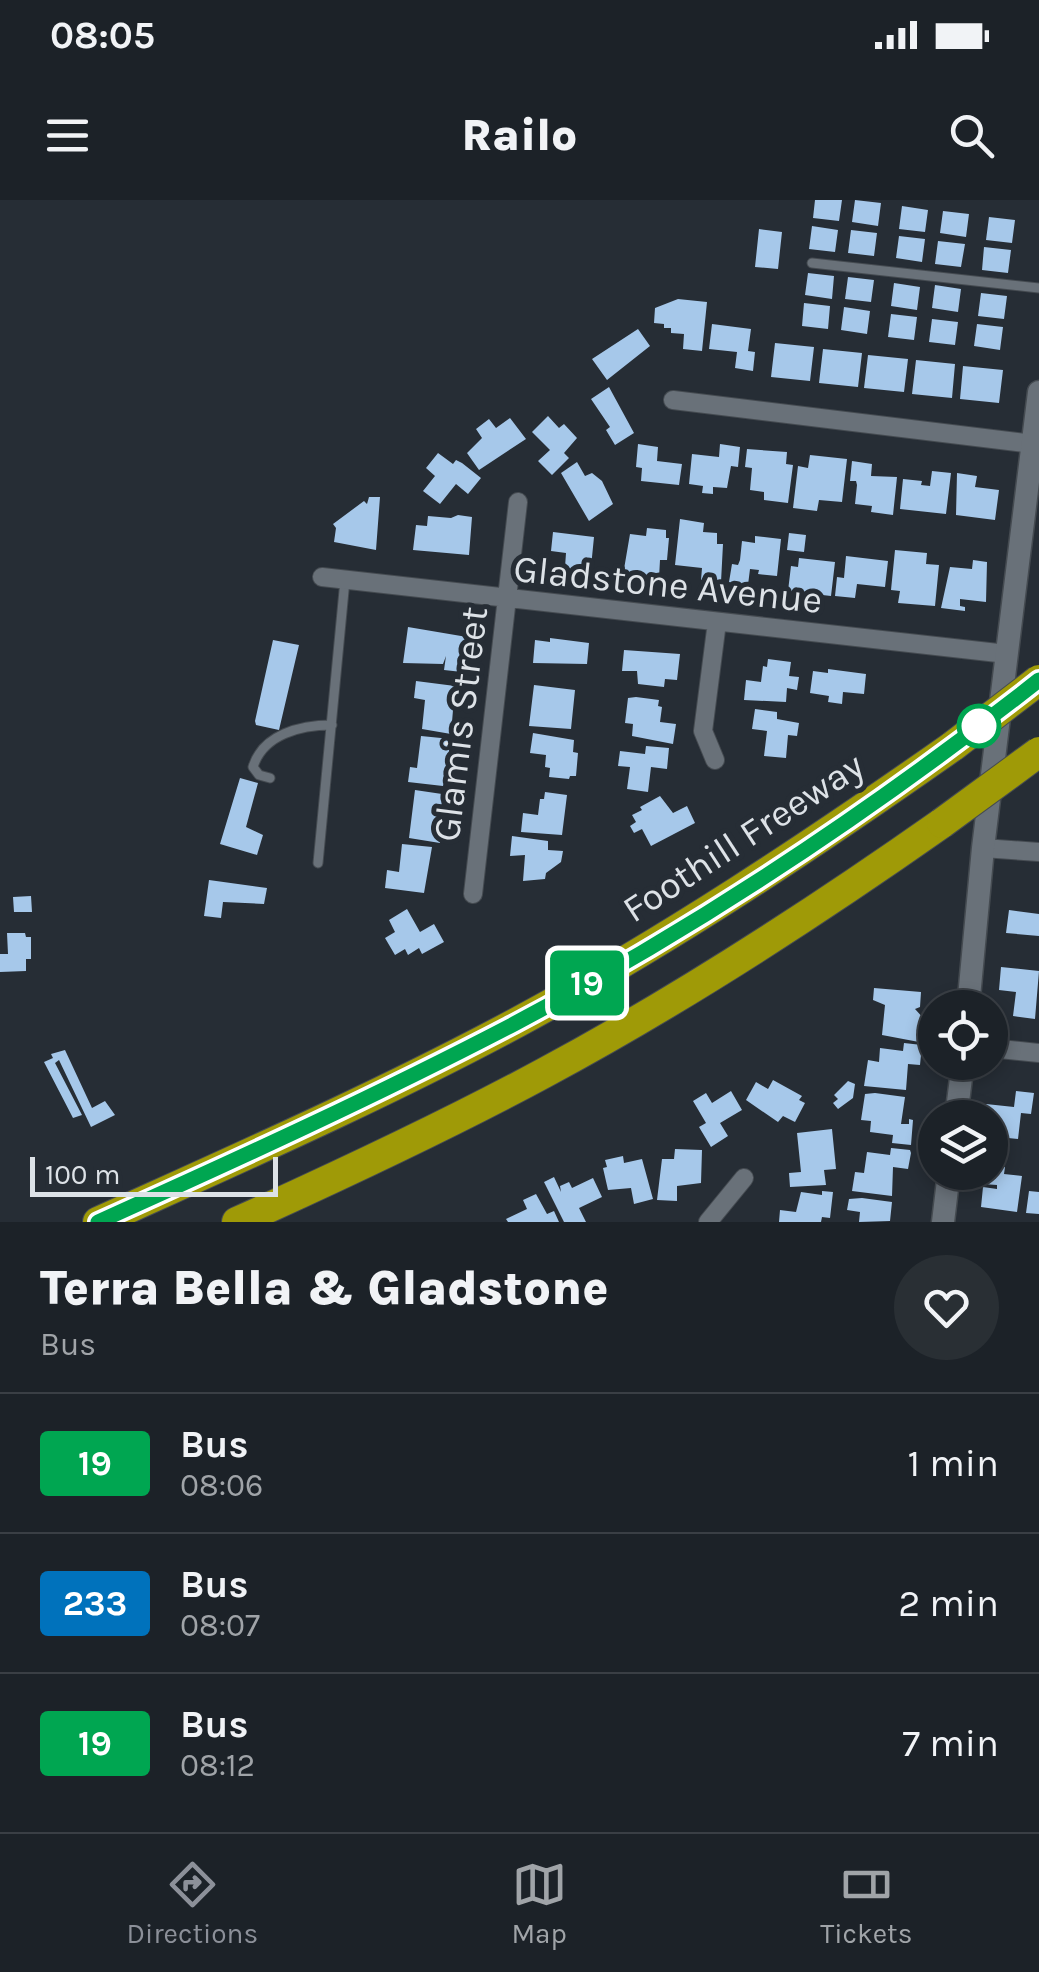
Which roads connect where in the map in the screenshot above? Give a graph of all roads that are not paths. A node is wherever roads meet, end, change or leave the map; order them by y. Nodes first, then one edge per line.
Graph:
1 (812, 263) dead end
2 (1039, 288) edge
3 (1039, 392) edge
4 (672, 400) dead end
5 (1033, 444) junction
6 (518, 502) dead end
7 (322, 577) dead end
8 (345, 580) junction
9 (507, 599) junction
10 (718, 622) junction
11 (1007, 654) junction
12 (1039, 680) edge
13 (332, 724) junction
14 (1039, 752) edge
15 (715, 760) dead end
16 (270, 778) dead end
17 (983, 848) junction
18 (1039, 852) edge
19 (318, 863) dead end
20 (473, 894) dead end
21 (970, 990) edge
22 (1008, 1050) edge
23 (1039, 1053) edge
24 (744, 1178) dead end
25 (946, 1190) edge
26 (98, 1222) edge
27 (237, 1222) edge
28 (708, 1222) edge
29 (942, 1222) edge

1 - 2 lane
3 - 5 street
4 - 5 street
5 - 11 street
6 - 9 street, Glamis Street
7 - 8 street, Gladstone Avenue
8 - 9 street, Gladstone Avenue
8 - 13 lane
9 - 10 street, Gladstone Avenue
9 - 20 street, Glamis Street
10 - 11 street, Gladstone Avenue
10 - 15 street
11 - 17 street
12 - 26 highway, Foothill Freeway, bridge
13 - 16 lane
13 - 19 lane
14 - 27 highway, bridge
17 - 18 street
17 - 21 street
22 - 23 street
24 - 28 street
25 - 29 street

